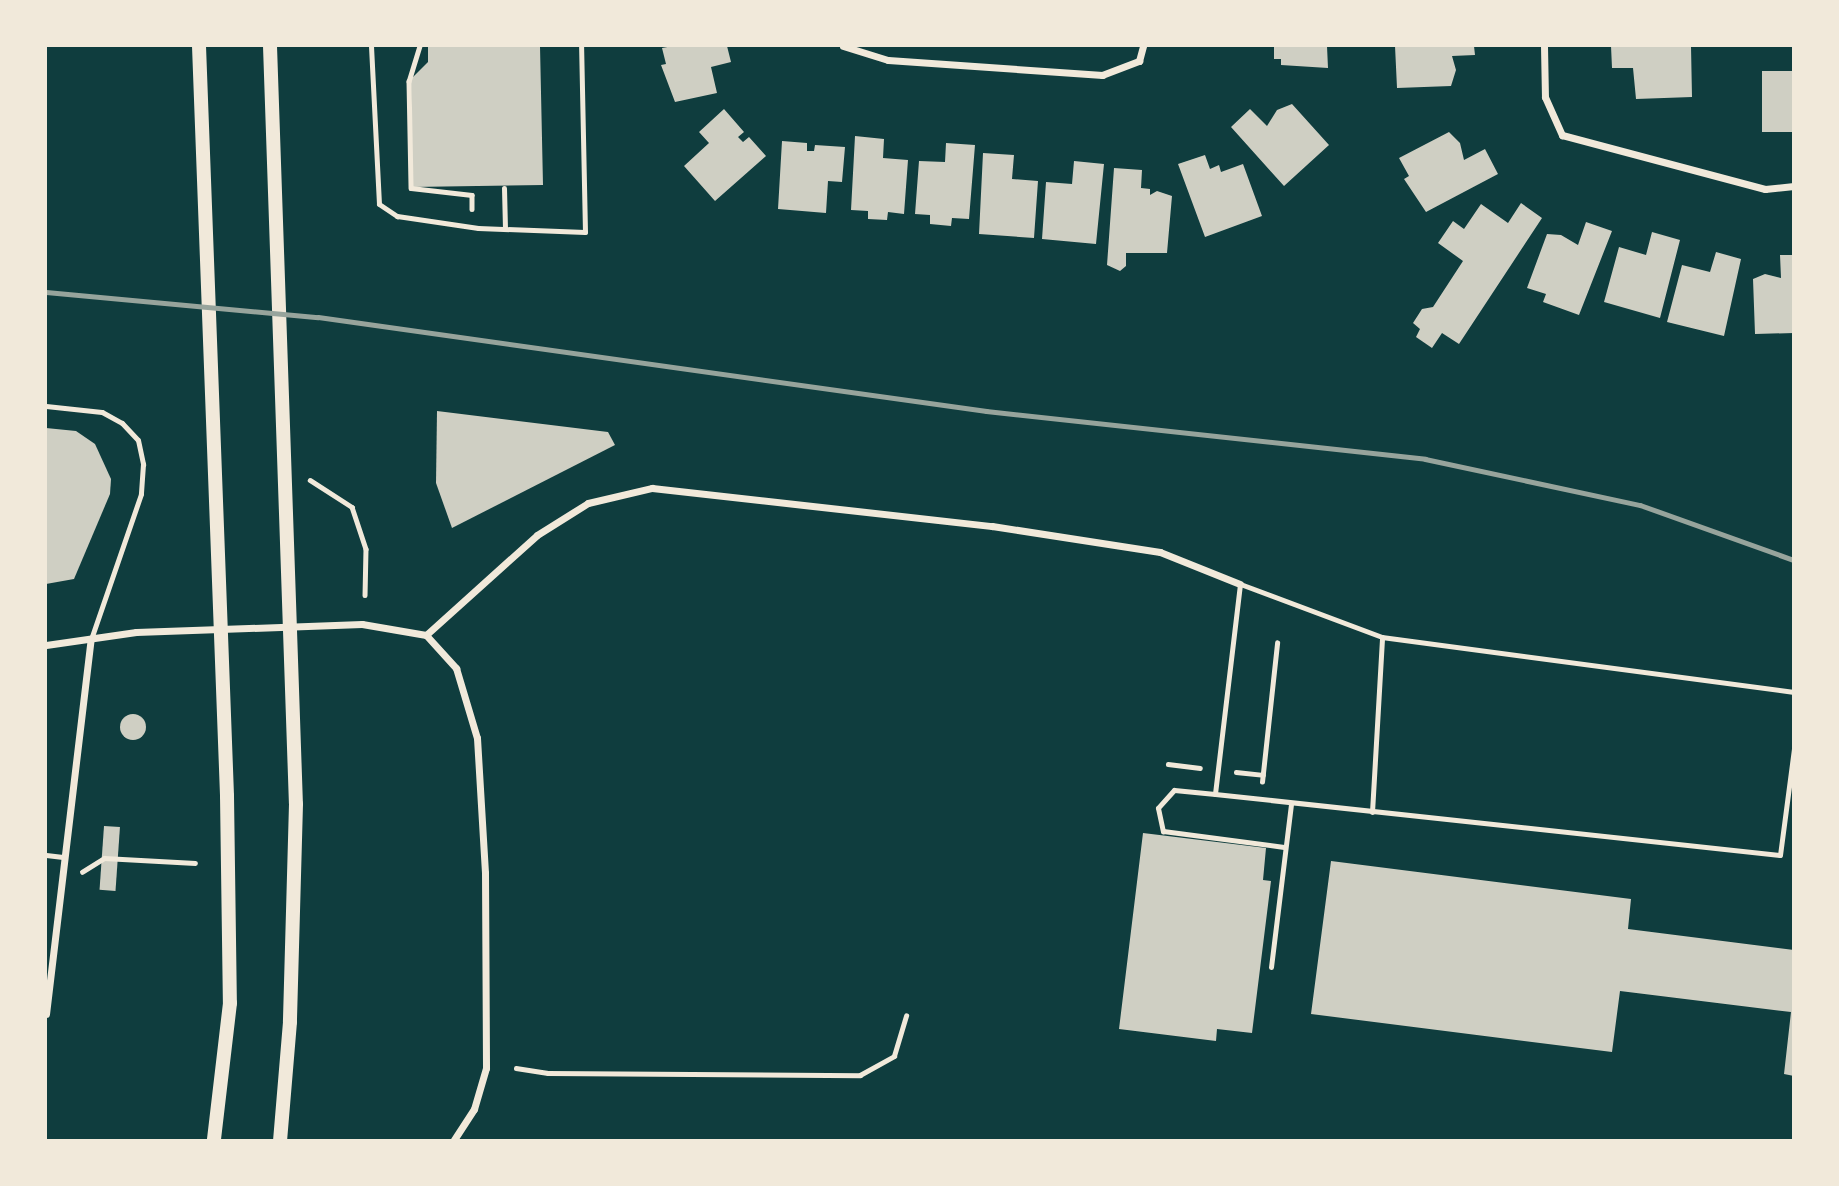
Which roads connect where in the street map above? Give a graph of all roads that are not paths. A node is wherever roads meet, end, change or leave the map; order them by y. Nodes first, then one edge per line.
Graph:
1 (199, 46) edge
2 (270, 46) edge
3 (371, 46) edge
4 (581, 46) edge
5 (843, 46) edge
6 (1143, 46) edge
7 (1544, 46) edge
8 (1794, 186) edge
9 (504, 188) dead end
10 (505, 229) junction
11 (46, 405) edge
12 (1240, 584) junction
13 (426, 635) junction
14 (1382, 637) junction
15 (91, 639) junction
16 (46, 645) edge
17 (1794, 692) edge
18 (1794, 749) edge
19 (1215, 794) junction
20 (1291, 803) junction
21 (1372, 811) junction
22 (1284, 847) junction
23 (46, 855) edge
24 (63, 857) junction
25 (1271, 967) dead end
26 (46, 1014) edge
27 (214, 1140) edge
28 (280, 1140) edge
29 (454, 1140) edge

1 - 27 main road
2 - 28 main road
3 - 10 lane
4 - 10 lane
5 - 6 street
7 - 8 street
9 - 10 lane
11 - 15 lane
12 - 13 street
12 - 14 lane
12 - 19 lane
13 - 15 street
13 - 29 street
14 - 17 lane
14 - 21 lane
15 - 16 street
15 - 24 street
18 - 21 lane
19 - 20 lane
19 - 22 lane
20 - 21 lane
20 - 22 lane
22 - 25 lane
23 - 24 lane
24 - 26 street

